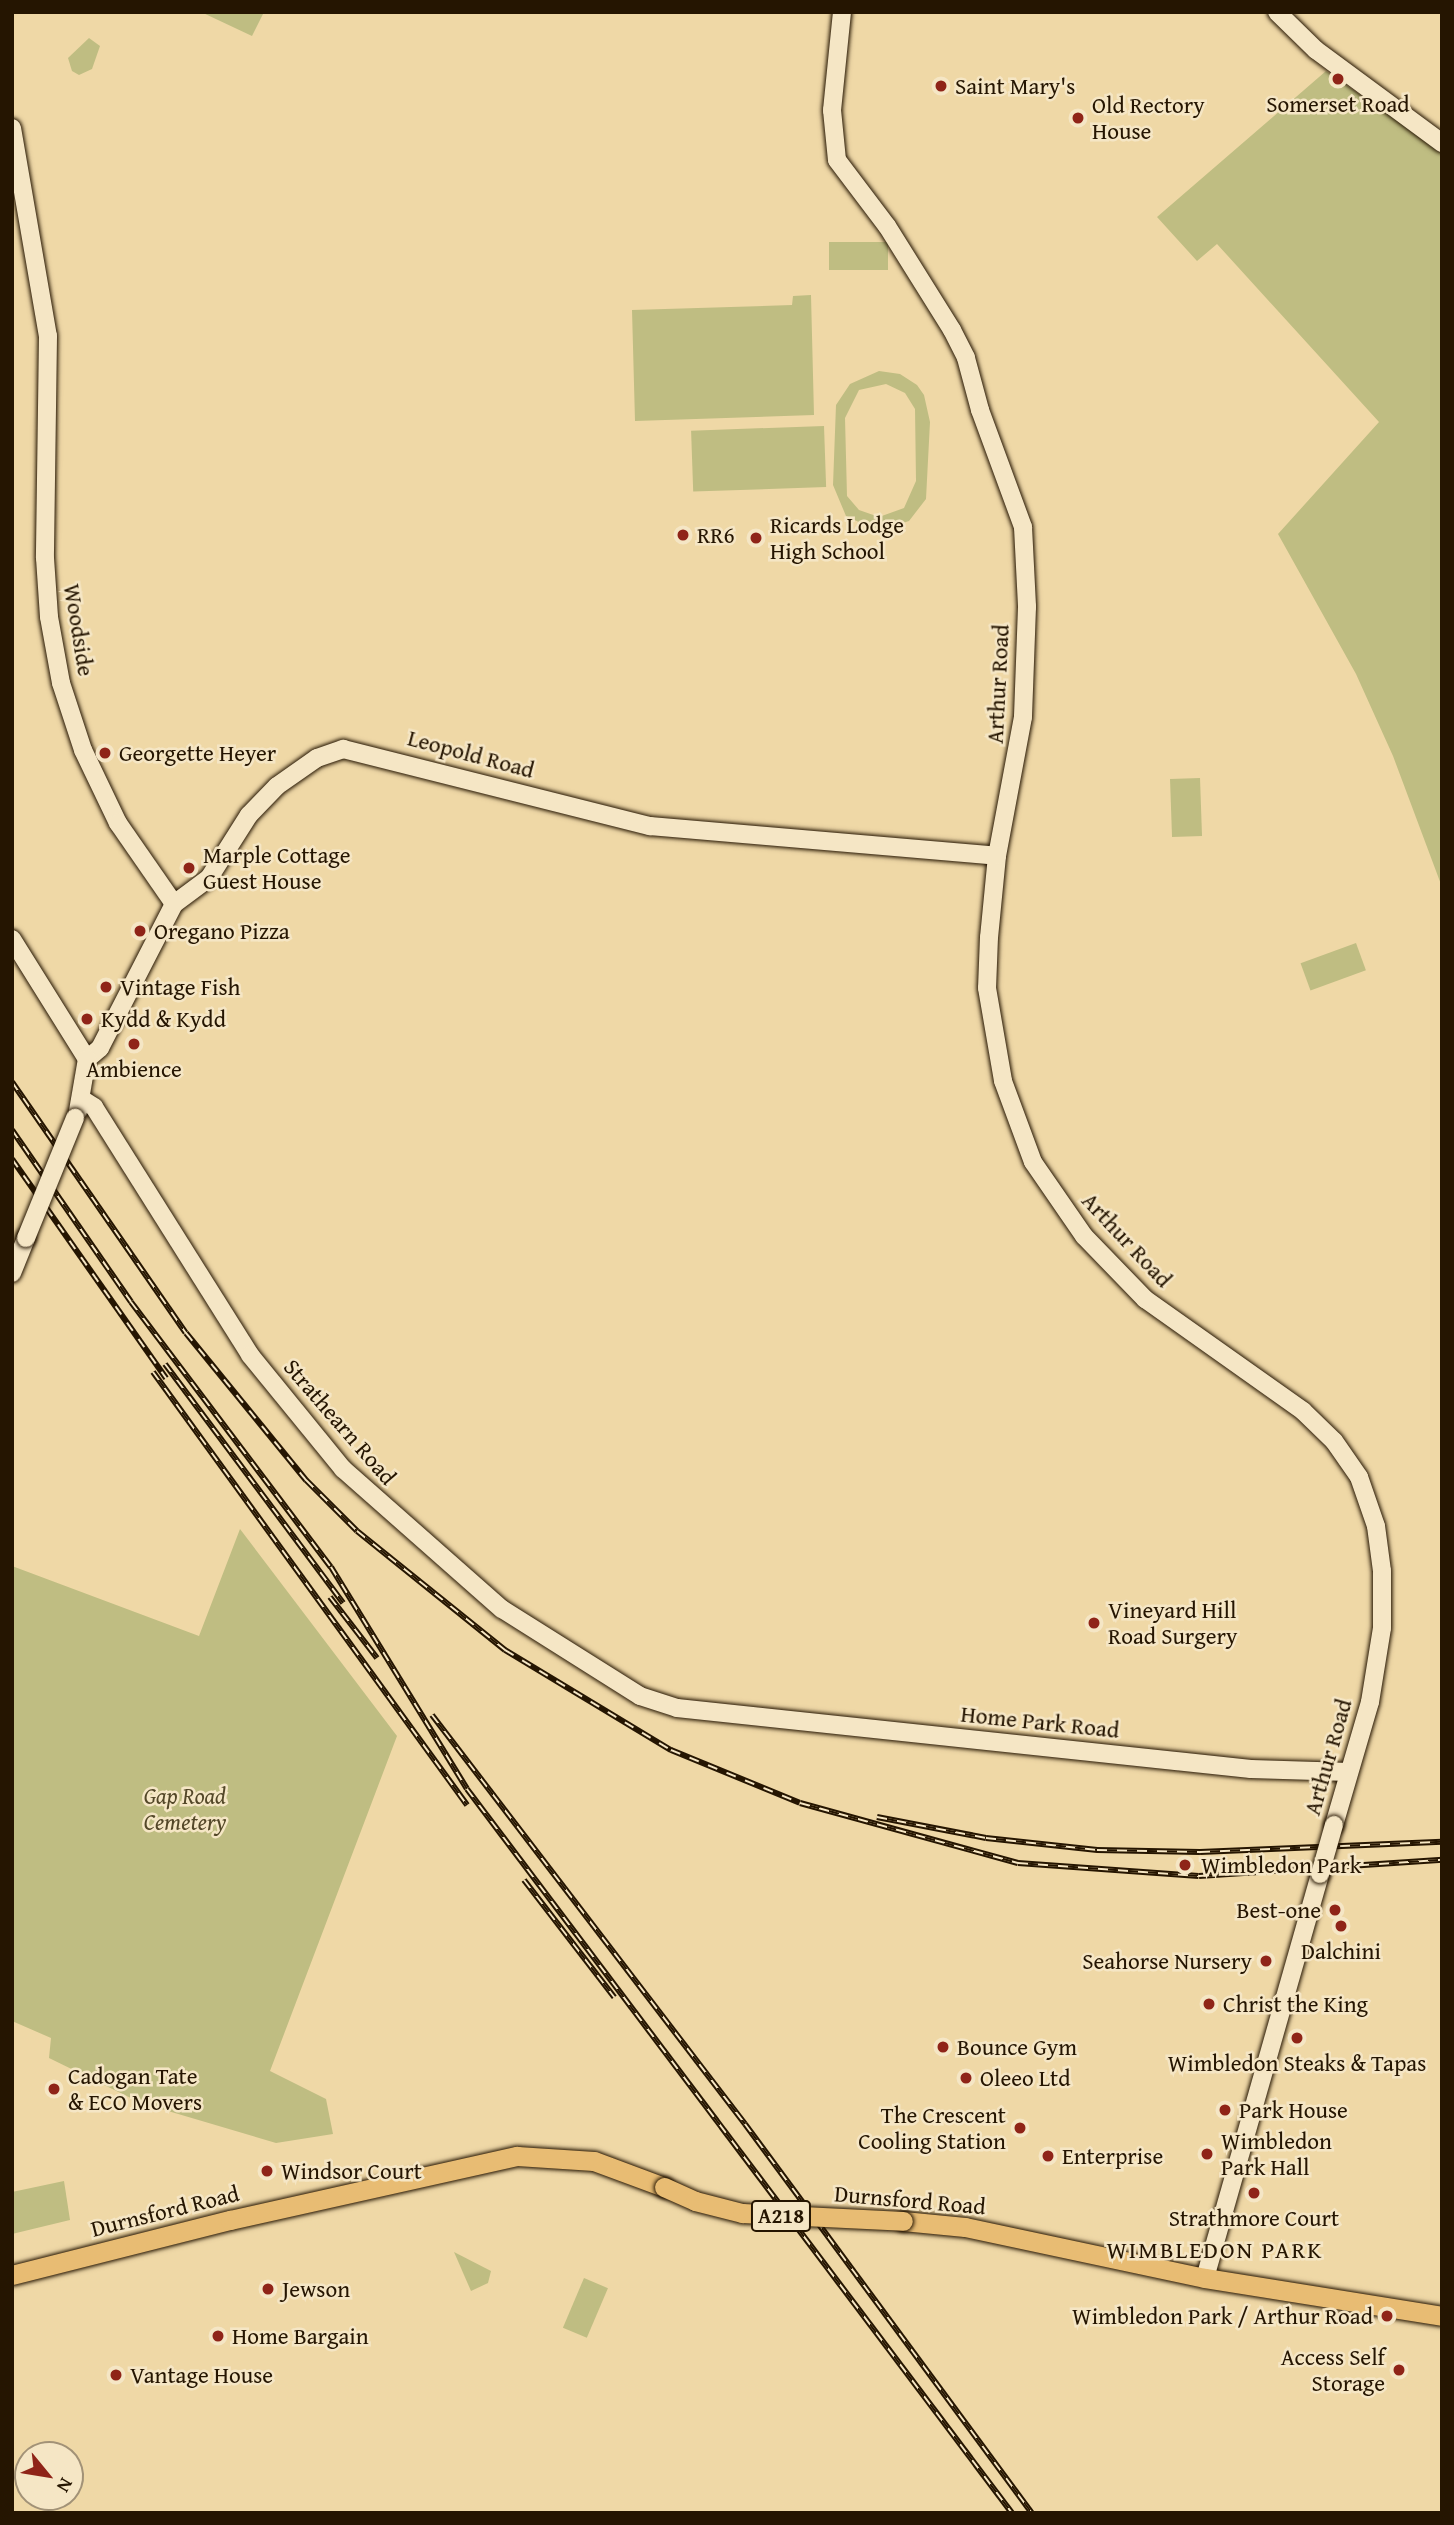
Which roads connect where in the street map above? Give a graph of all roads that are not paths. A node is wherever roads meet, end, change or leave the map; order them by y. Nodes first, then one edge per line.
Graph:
1 (842, 12) edge
2 (1277, 12) edge
3 (12, 128) edge
4 (1442, 143) edge
5 (997, 856) junction
6 (174, 904) junction
7 (12, 939) edge
8 (87, 1059) junction
9 (83, 1100) junction
10 (12, 1273) edge
11 (726, 1712) joint
12 (1349, 1772) junction
13 (12, 2275) edge
14 (1205, 2277) junction
15 (1442, 2316) edge

1 - 5 street, Arthur Road
2 - 4 street
3 - 6 street, Woodside
5 - 6 street, Leopold Road
5 - 12 street, Arthur Road
6 - 8 street, Leopold Road
7 - 8 street
8 - 9 street
9 - 10 street, bridge
9 - 11 street, Strathearn Road
11 - 12 street, Home Park Road
12 - 14 street, Arthur Road, bridge
13 - 14 main road, Durnsford Road / A218, bridge
14 - 15 main road, Durnsford Road / A218

